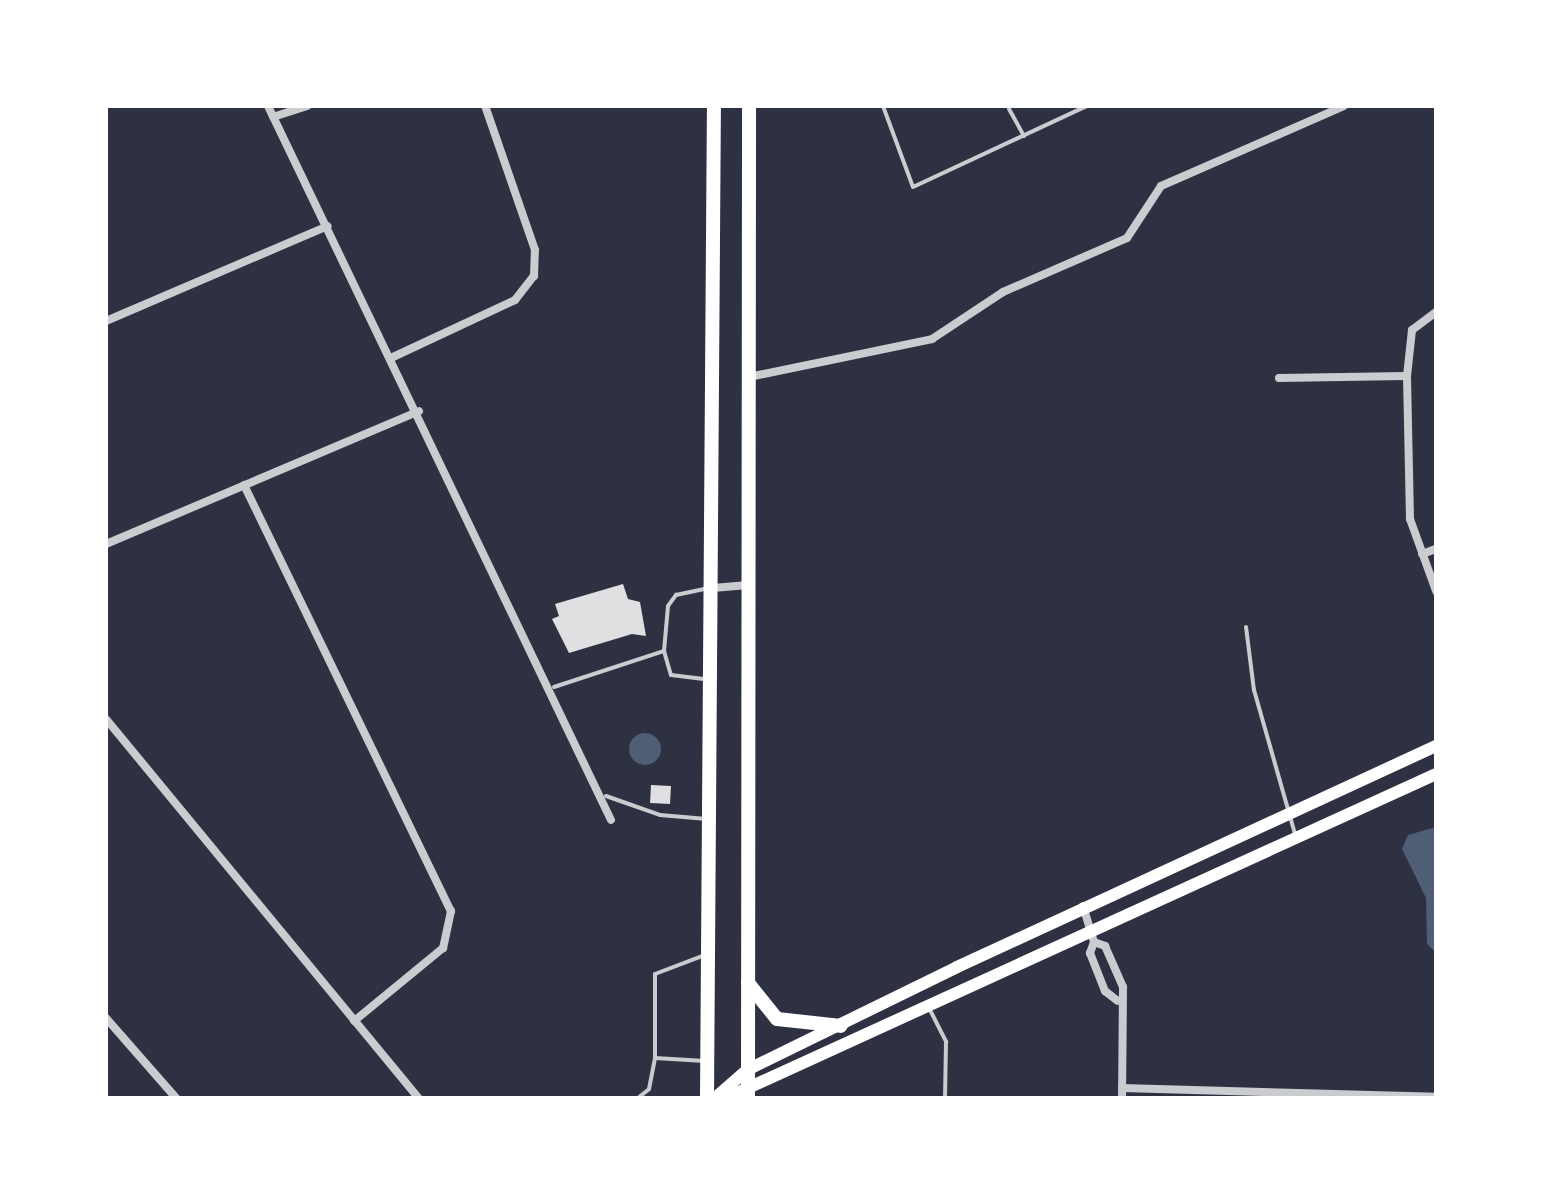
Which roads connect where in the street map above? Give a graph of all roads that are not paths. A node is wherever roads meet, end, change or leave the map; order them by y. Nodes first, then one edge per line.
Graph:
1 (268, 106) edge
2 (307, 106) edge
3 (485, 106) edge
4 (714, 106) edge
5 (749, 106) edge
6 (883, 106) edge
7 (1087, 106) edge
8 (1344, 106) edge
9 (1007, 107) edge
10 (273, 117) junction
11 (1024, 136) junction
12 (328, 226) junction
13 (1436, 312) edge
14 (106, 321) edge
15 (393, 357) junction
16 (1407, 376) junction
17 (749, 377) junction
18 (1279, 378) dead end
19 (419, 411) junction
20 (244, 485) junction
21 (106, 544) edge
22 (1436, 549) edge
23 (1422, 554) junction
24 (748, 585) junction
25 (713, 588) junction
26 (1436, 591) edge
27 (1246, 627) dead end
28 (664, 651) junction
29 (712, 679) junction
30 (554, 687) junction
31 (106, 719) edge
32 (1436, 746) edge
33 (1436, 774) edge
34 (606, 796) junction
35 (1285, 812) junction
36 (709, 819) junction
37 (611, 820) dead end
38 (1296, 837) junction
39 (1083, 906) junction
40 (1092, 937) junction
41 (707, 954) junction
42 (747, 983) junction
43 (1118, 1001) junction
44 (929, 1008) junction
45 (106, 1018) edge
46 (354, 1021) junction
47 (841, 1026) junction
48 (655, 1058) junction
49 (707, 1062) junction
50 (747, 1070) junction
51 (1122, 1093) edge
52 (748, 1094) edge
53 (640, 1097) edge
54 (1436, 1097) edge
55 (176, 1098) edge
56 (418, 1098) edge
57 (707, 1098) edge
58 (715, 1098) edge
59 (726, 1098) edge
60 (945, 1098) edge

1 - 10 street
2 - 10 street
3 - 15 street
4 - 25 highway
5 - 17 highway
6 - 11 lane
7 - 11 lane
8 - 17 street
9 - 11 lane
10 - 12 street
12 - 14 street
12 - 15 street
13 - 16 street
15 - 19 street
16 - 18 street
16 - 23 street
17 - 24 highway
19 - 20 street
19 - 30 street
20 - 21 street
20 - 46 street
22 - 23 street
23 - 26 street
24 - 25 street
24 - 42 highway
25 - 28 lane
25 - 29 highway
27 - 35 lane
28 - 29 lane
28 - 30 lane
29 - 36 highway
30 - 34 street
31 - 46 street
32 - 35 main road
33 - 38 main road
34 - 36 lane
34 - 37 street
35 - 38 lane
35 - 39 main road
36 - 41 highway
38 - 40 main road
39 - 40 street
39 - 47 main road
40 - 43 street
40 - 43 street
40 - 44 main road
41 - 48 lane
41 - 49 highway
42 - 47 highway
42 - 50 highway
43 - 51 street
44 - 52 main road
44 - 60 lane
45 - 55 street
46 - 56 street
47 - 50 main road
48 - 49 lane
48 - 53 lane
49 - 57 highway
50 - 52 highway
50 - 58 main road
51 - 54 street
52 - 59 main road

